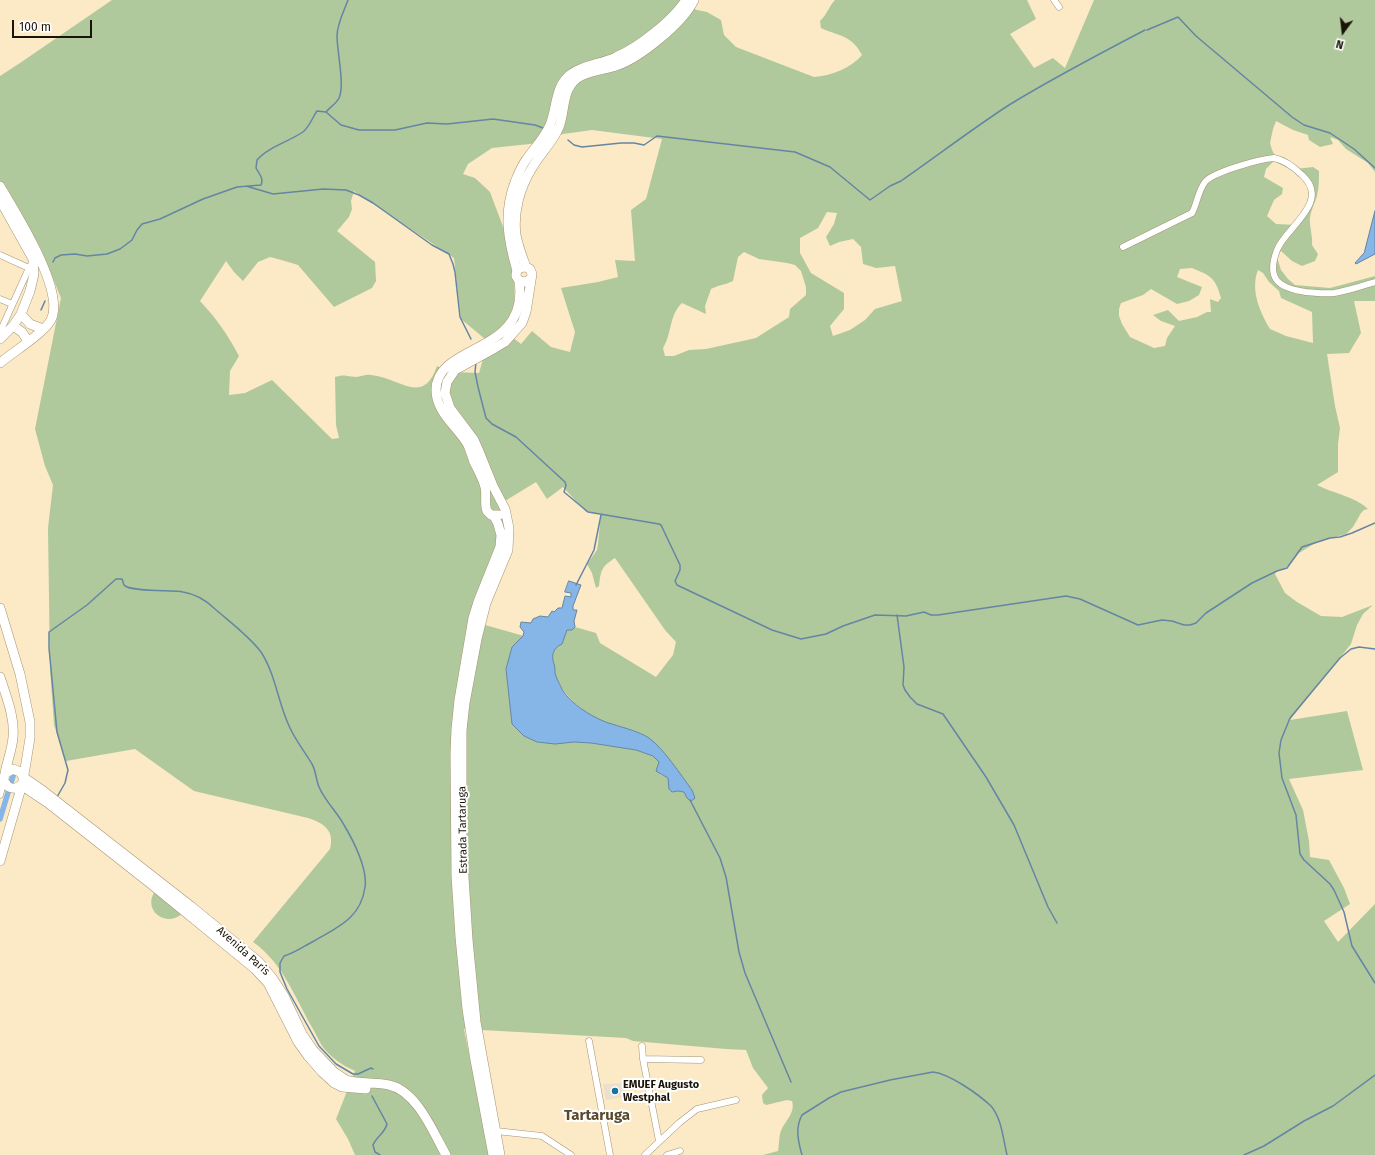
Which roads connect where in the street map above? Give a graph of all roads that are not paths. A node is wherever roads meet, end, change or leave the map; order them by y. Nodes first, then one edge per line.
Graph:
1 (686, 0) edge
2 (694, 0) edge
3 (1054, 0) edge
4 (1059, 7) dead end
5 (0, 186) edge
6 (0, 200) edge
7 (4, 211) edge
8 (1123, 247) dead end
9 (0, 255) edge
10 (31, 265) junction
11 (526, 267) junction
12 (517, 271) junction
13 (530, 279) junction
14 (520, 281) junction
15 (1375, 282) edge
16 (0, 299) edge
17 (12, 304) junction
18 (21, 314) junction
19 (12, 326) junction
20 (43, 329) junction
21 (0, 332) edge
22 (0, 339) edge
23 (28, 341) junction
24 (0, 363) edge
25 (500, 499) junction
26 (486, 503) junction
27 (505, 509) junction
28 (494, 516) junction
29 (0, 608) edge
30 (0, 676) edge
31 (5, 777) junction
32 (22, 781) junction
33 (0, 796) edge
34 (0, 861) edge
35 (590, 1041) dead end
36 (642, 1046) dead end
37 (643, 1060) junction
38 (701, 1060) dead end
39 (736, 1100) dead end
40 (496, 1131) junction
41 (659, 1141) junction
42 (680, 1151) dead end
43 (440, 1155) edge
44 (446, 1155) edge
45 (494, 1155) edge
46 (500, 1155) edge
47 (571, 1155) edge
48 (610, 1155) edge
49 (645, 1155) edge
50 (666, 1155) edge

1 - 12 street
2 - 11 street
3 - 4 street
5 - 20 street
6 - 7 street
7 - 10 street
8 - 15 street
9 - 10 street
10 - 17 street
10 - 18 street
11 - 12 street
11 - 13 street
12 - 14 street
13 - 14 street
13 - 25 street
14 - 26 street
16 - 17 street
17 - 21 street
18 - 19 street
18 - 20 street
19 - 22 street
19 - 23 street
20 - 23 street
23 - 24 street
25 - 26 street
25 - 27 street
26 - 28 street
27 - 28 street
27 - 40 street, Estrada Tartaruga
28 - 45 street, Estrada Tartaruga
29 - 32 street
30 - 31 street
31 - 32 street
31 - 32 street
31 - 33 street
32 - 34 street
32 - 43 street, Avenida Paris
32 - 44 street, Avenida Paris
35 - 48 street
36 - 37 street
37 - 38 street
37 - 41 street
39 - 41 street
40 - 46 street, Estrada Tartaruga
40 - 47 street
41 - 49 street
42 - 50 street

